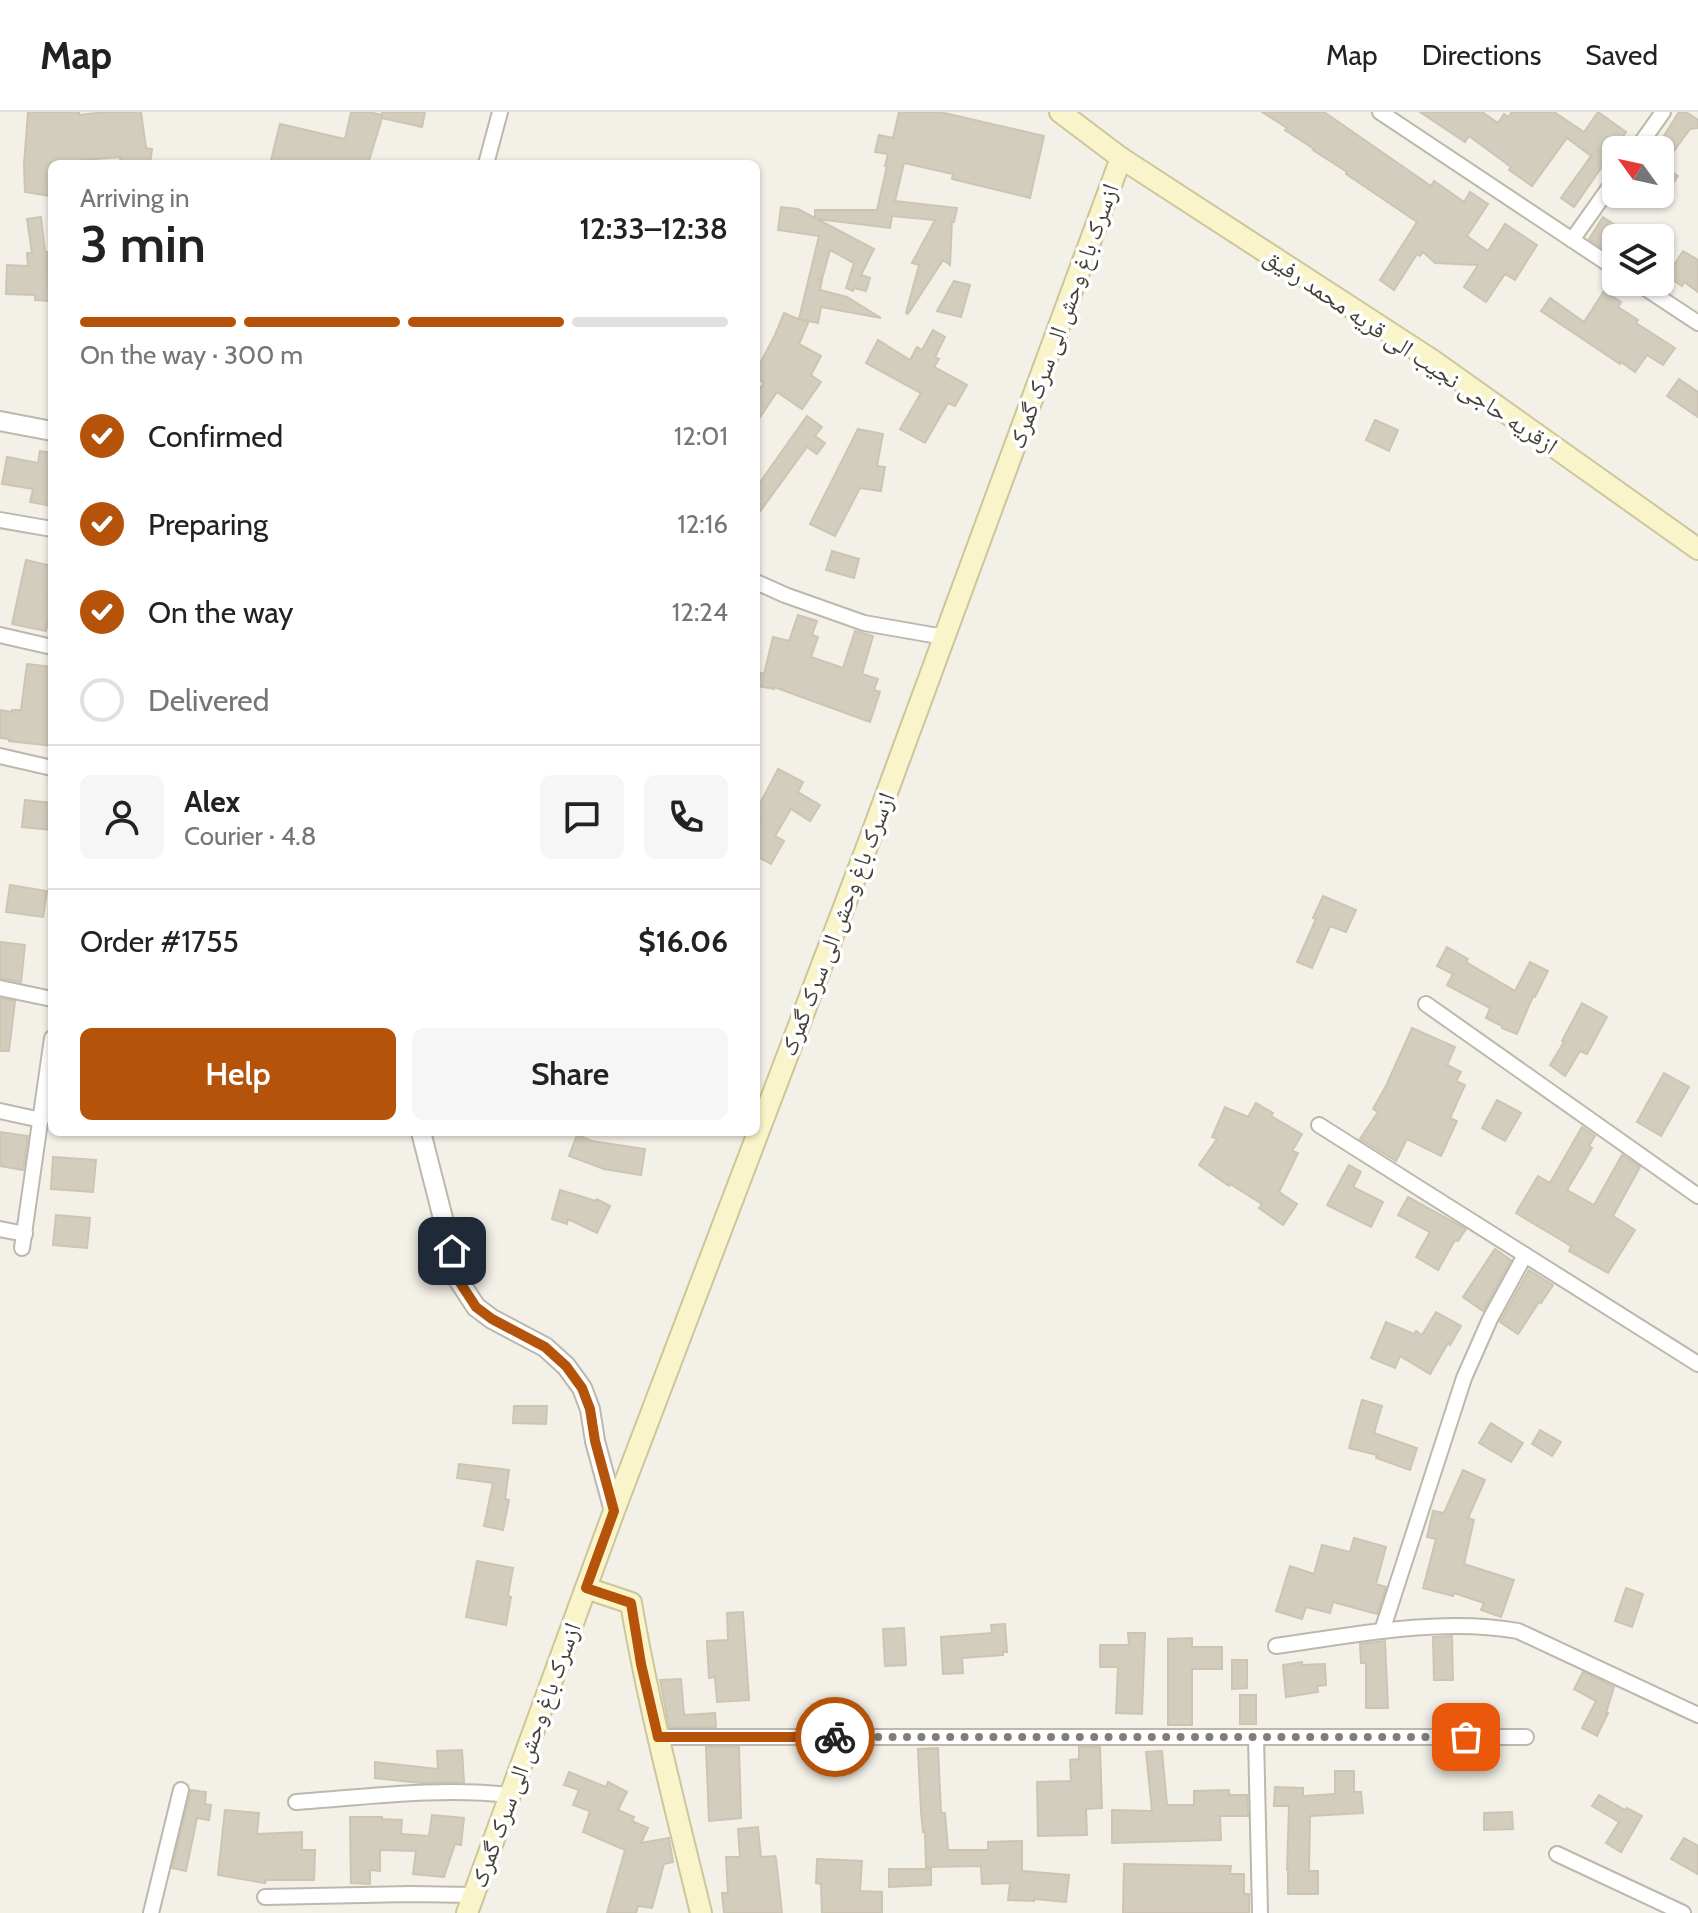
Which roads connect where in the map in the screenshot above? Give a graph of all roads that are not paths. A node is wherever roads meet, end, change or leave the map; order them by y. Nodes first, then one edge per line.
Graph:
1 (500, 112) edge
2 (1060, 112) edge
3 (1380, 112) edge
4 (1663, 112) edge
5 (1646, 136) edge
6 (1121, 158) junction
7 (487, 160) edge
8 (1602, 198) edge
9 (1572, 240) junction
10 (1602, 260) edge
11 (1657, 296) edge
12 (1698, 323) edge
13 (0, 421) edge
14 (48, 430) edge
15 (0, 520) edge
16 (48, 528) edge
17 (1698, 549) edge
18 (760, 584) edge
19 (0, 635) edge
20 (944, 637) junction
21 (48, 646) edge
22 (0, 756) edge
23 (48, 767) edge
24 (0, 988) edge
25 (48, 998) edge
26 (1426, 1004) dead end
27 (48, 1068) edge
28 (0, 1111) edge
29 (41, 1120) junction
30 (1319, 1125) dead end
31 (760, 1128) edge
32 (422, 1136) edge
33 (757, 1136) edge
34 (1698, 1196) edge
35 (0, 1229) edge
36 (1525, 1255) junction
37 (1698, 1364) edge
38 (614, 1511) junction
39 (586, 1588) junction
40 (1382, 1631) junction
41 (1276, 1646) dead end
42 (1698, 1715) edge
43 (658, 1737) junction
44 (1256, 1737) junction
45 (1526, 1737) dead end
46 (181, 1790) dead end
47 (510, 1795) junction
48 (296, 1802) dead end
49 (1557, 1854) dead end
50 (265, 1897) dead end
51 (471, 1904) edge
52 (151, 1913) edge
53 (701, 1913) edge
54 (1260, 1913) edge
55 (1683, 1913) edge

1 - 7 street
2 - 6 main road, ازقریه حاجی نجیب الی قریه محمد رفیق
3 - 9 street
4 - 5 street
6 - 17 main road, ازقریه حاجی نجیب الی قریه محمد رفیق
6 - 20 main road, ازسرک باغ وحش الی سرک گمرک
8 - 9 street
9 - 10 street
11 - 12 street
13 - 14 street
15 - 16 street
18 - 20 street
19 - 21 street
20 - 31 main road, ازسرک باغ وحش الی سرک گمرک
22 - 23 street
24 - 25 street
26 - 34 street
27 - 29 street
28 - 29 street
29 - 35 street
30 - 36 street
32 - 38 street
33 - 38 main road, ازسرک باغ وحش الی سرک گمرک
36 - 37 street
36 - 40 street
38 - 39 main road, ازسرک باغ وحش الی سرک گمرک
39 - 43 main road
39 - 47 main road, ازسرک باغ وحش الی سرک گمرک
40 - 41 street
40 - 42 street
43 - 44 street
43 - 53 main road
44 - 45 street
44 - 54 street
46 - 52 street
47 - 48 street
47 - 51 main road, ازسرک باغ وحش الی سرک گمرک
49 - 55 street
50 - 51 street

